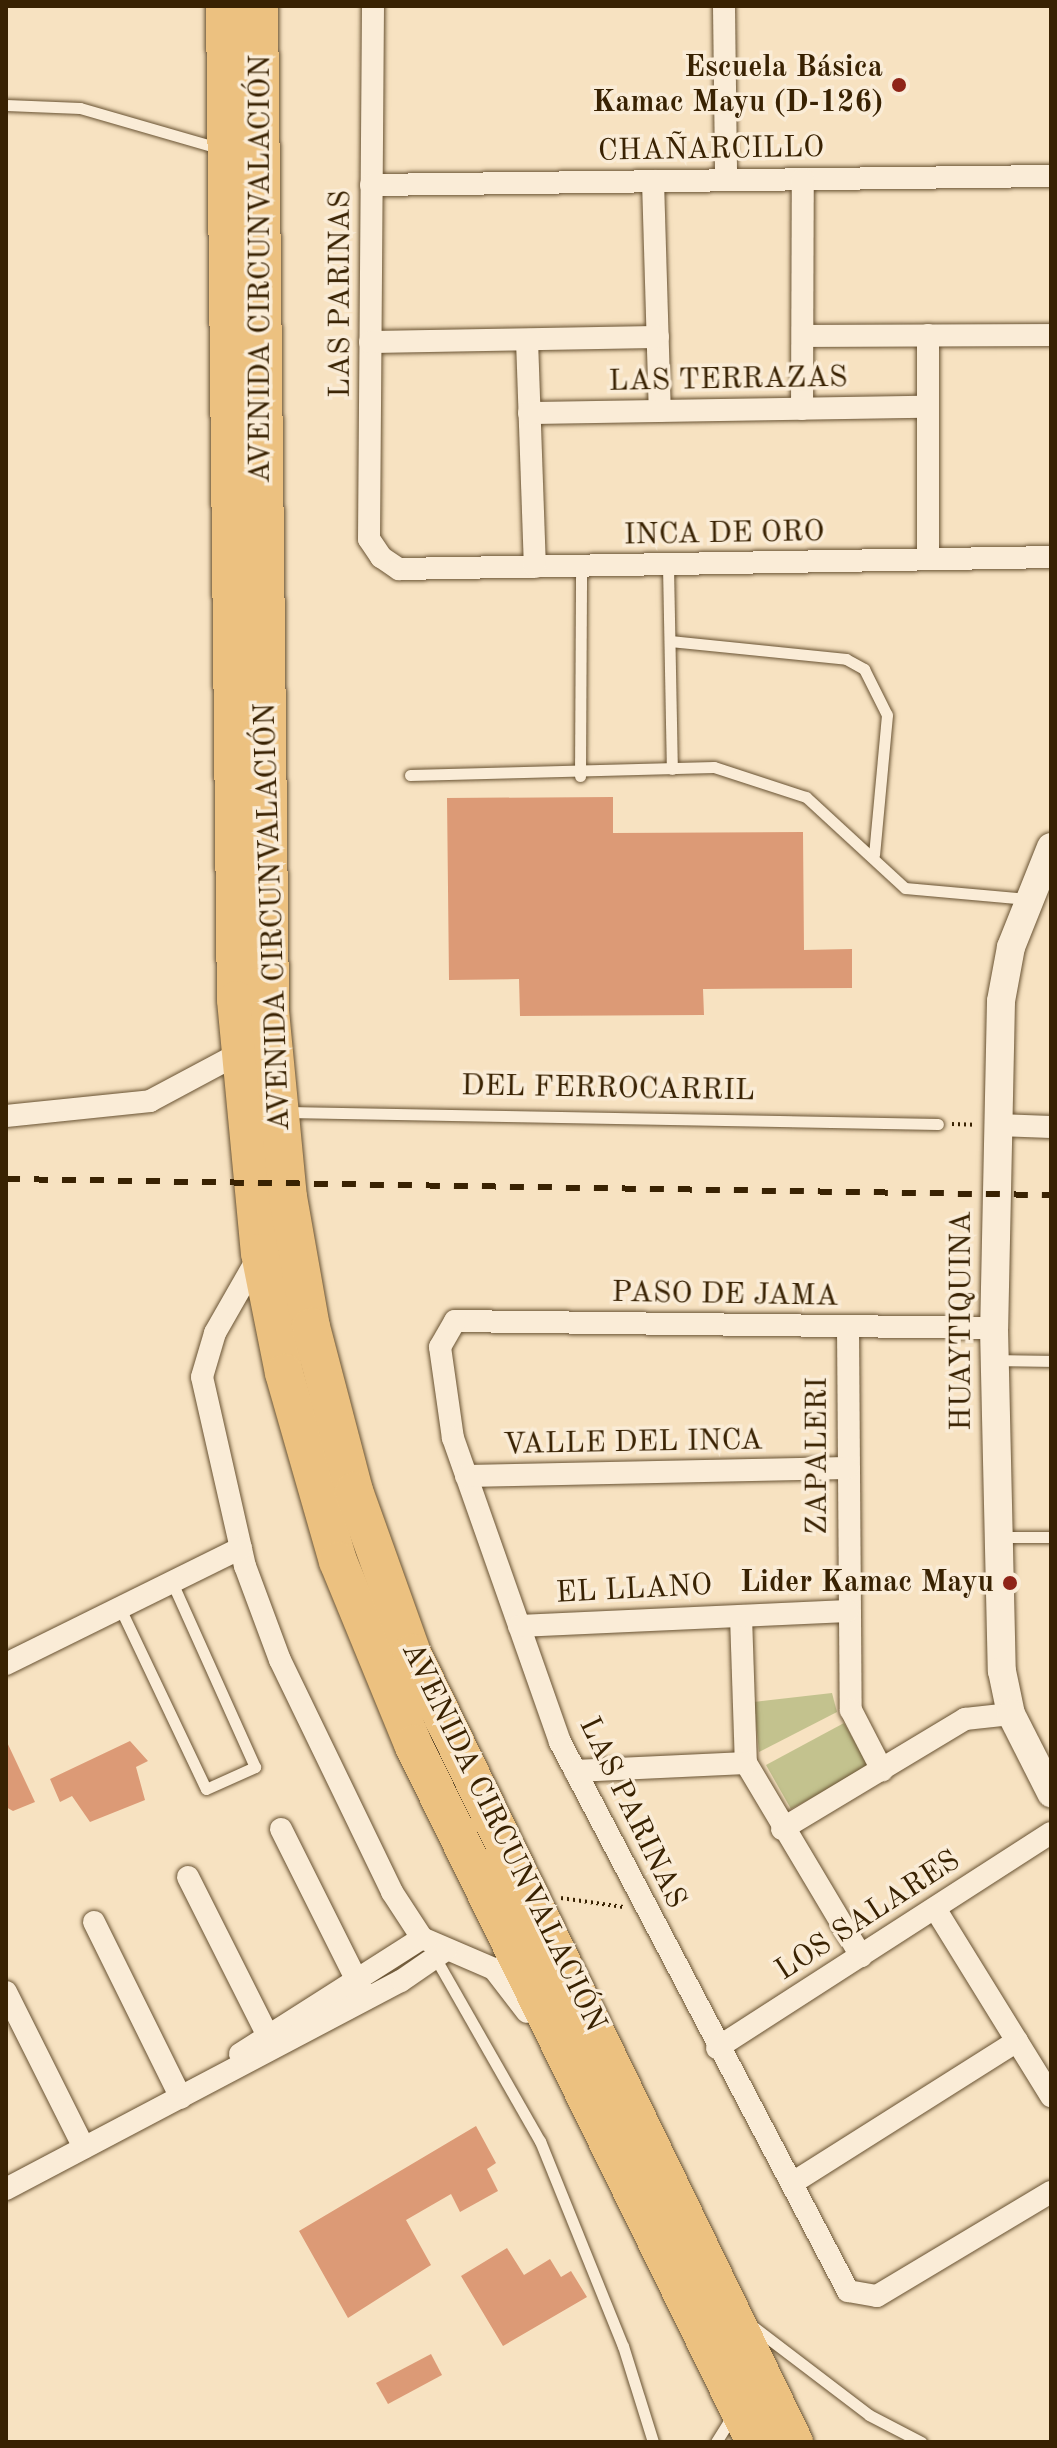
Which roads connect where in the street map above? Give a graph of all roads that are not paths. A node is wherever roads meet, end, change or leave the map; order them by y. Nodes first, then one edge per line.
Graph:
1 (225, 6) edge
2 (259, 6) edge
3 (373, 6) edge
4 (724, 6) edge
5 (6, 105) edge
6 (226, 150) junction
7 (1051, 176) edge
8 (803, 179) junction
9 (726, 180) junction
10 (653, 181) junction
11 (371, 185) junction
12 (928, 335) junction
13 (1051, 335) edge
14 (803, 336) junction
15 (658, 337) junction
16 (527, 340) junction
17 (370, 342) junction
18 (928, 407) junction
19 (802, 409) junction
20 (660, 411) junction
21 (529, 413) junction
22 (1051, 557) edge
23 (928, 559) junction
24 (581, 566) junction
25 (668, 566) junction
26 (535, 567) junction
27 (399, 569) joint
28 (670, 641) junction
29 (672, 769) junction
30 (410, 775) dead end
31 (580, 776) junction
32 (1051, 847) edge
33 (874, 854) junction
34 (1029, 899) junction
35 (238, 1054) junction
36 (278, 1112) junction
37 (6, 1116) edge
38 (938, 1124) road end
39 (998, 1125) junction
40 (1051, 1127) edge
41 (260, 1253) junction
42 (455, 1321) joint
43 (848, 1326) junction
44 (994, 1328) junction
45 (995, 1360) junction
46 (1051, 1361) edge
47 (848, 1468) junction
48 (466, 1476) junction
49 (995, 1536) junction
50 (1051, 1537) edge
51 (241, 1548) junction
52 (172, 1582) junction
53 (120, 1608) junction
54 (848, 1611) junction
55 (741, 1616) junction
56 (519, 1626) junction
57 (6, 1664) edge
58 (1011, 1714) junction
59 (746, 1763) junction
60 (882, 1770) junction
61 (575, 1771) junction
62 (1051, 1793) edge
63 (281, 1829) dead end
64 (782, 1829) junction
65 (1051, 1833) edge
66 (188, 1877) dead end
67 (936, 1910) junction
68 (94, 1922) dead end
69 (422, 1938) junction
70 (441, 1955) junction
71 (861, 1956) junction
72 (356, 1978) junction
73 (6, 1992) edge
74 (366, 1999) junction
75 (270, 2041) junction
76 (1017, 2041) junction
77 (717, 2048) junction
78 (1051, 2096) edge
79 (181, 2098) junction
80 (609, 2142) junction
81 (84, 2148) junction
82 (794, 2182) junction
83 (6, 2189) edge
84 (1051, 2192) edge
85 (731, 2309) junction
86 (739, 2406) junction
87 (653, 2442) edge
88 (716, 2442) edge
89 (755, 2442) edge
90 (794, 2442) edge
91 (921, 2442) edge

1 - 6 highway, AVENIDA CIRCUNVALACIÓN
2 - 36 highway, AVENIDA CIRCUNVALACIÓN
3 - 11 street, LAS PARINAS
4 - 9 street
5 - 6 lane
6 - 35 highway, AVENIDA CIRCUNVALACIÓN
7 - 8 street, CHAÑARCILLO
8 - 9 street, CHAÑARCILLO
8 - 14 street
9 - 10 street, CHAÑARCILLO
10 - 11 street, CHAÑARCILLO
10 - 15 street
11 - 17 street, LAS PARINAS
12 - 13 street, LAS TERRAZAS
12 - 14 street, LAS TERRAZAS
12 - 18 street
14 - 19 street
15 - 16 street, LAS TERRAZAS
15 - 20 street
16 - 17 street, LAS TERRAZAS
16 - 21 street
17 - 27 street, LAS PARINAS
18 - 19 street, LAS TERRAZAS
18 - 23 street
19 - 20 street, LAS TERRAZAS
20 - 21 street, LAS TERRAZAS
21 - 26 street
22 - 23 street, INCA DE ORO
23 - 25 street, INCA DE ORO
24 - 25 street, INCA DE ORO
24 - 26 street, INCA DE ORO
24 - 31 lane
25 - 28 lane
26 - 27 street, INCA DE ORO
28 - 29 lane
28 - 33 lane
29 - 31 lane
29 - 33 lane
30 - 31 lane
32 - 34 street, HUAYTIQUINA
33 - 34 lane
34 - 39 street, HUAYTIQUINA
35 - 37 street
35 - 41 highway, AVENIDA CIRCUNVALACIÓN
36 - 38 lane, DEL FERROCARRIL
36 - 85 highway, AVENIDA CIRCUNVALACIÓN
39 - 40 street
39 - 44 street, HUAYTIQUINA
41 - 51 street
41 - 80 highway, AVENIDA CIRCUNVALACIÓN
42 - 43 street, PASO DE JAMA
42 - 48 street, LAS PARINAS
43 - 44 street, PASO DE JAMA
43 - 47 street, ZAPALERI
44 - 45 street, HUAYTIQUINA
45 - 46 lane
45 - 49 street, HUAYTIQUINA
47 - 48 street, VALLE DEL INCA
47 - 54 street, ZAPALERI
48 - 56 street, LAS PARINAS
49 - 50 lane
49 - 58 street, HUAYTIQUINA
51 - 52 street
51 - 69 street
52 - 53 street
52 - 53 lane
53 - 57 street
54 - 55 street, EL LLANO
54 - 60 street, ZAPALERI
55 - 56 street, EL LLANO
55 - 59 street
56 - 61 street, LAS PARINAS
58 - 60 street
58 - 62 street, HUAYTIQUINA
59 - 61 street
59 - 64 street
60 - 64 street
61 - 77 street, LAS PARINAS
63 - 72 street
64 - 71 street
65 - 67 street, LOS SALARES
66 - 75 street
67 - 71 street, LOS SALARES
67 - 76 street
68 - 79 street
69 - 70 street, AVENIDA CIRCUNVALACIÓN
69 - 72 street
70 - 74 street
70 - 80 street, AVENIDA CIRCUNVALACIÓN
70 - 87 lane
71 - 77 street, LOS SALARES
72 - 74 street
72 - 75 street
73 - 81 street
74 - 75 street
75 - 79 street
76 - 78 street
76 - 82 street
77 - 82 street, LAS PARINAS
79 - 81 street
80 - 86 highway, AVENIDA CIRCUNVALACIÓN
81 - 83 street
82 - 84 street, LAS PARINAS
85 - 90 highway, AVENIDA CIRCUNVALACIÓN
85 - 91 lane
86 - 88 lane
86 - 89 highway, AVENIDA CIRCUNVALACIÓN

